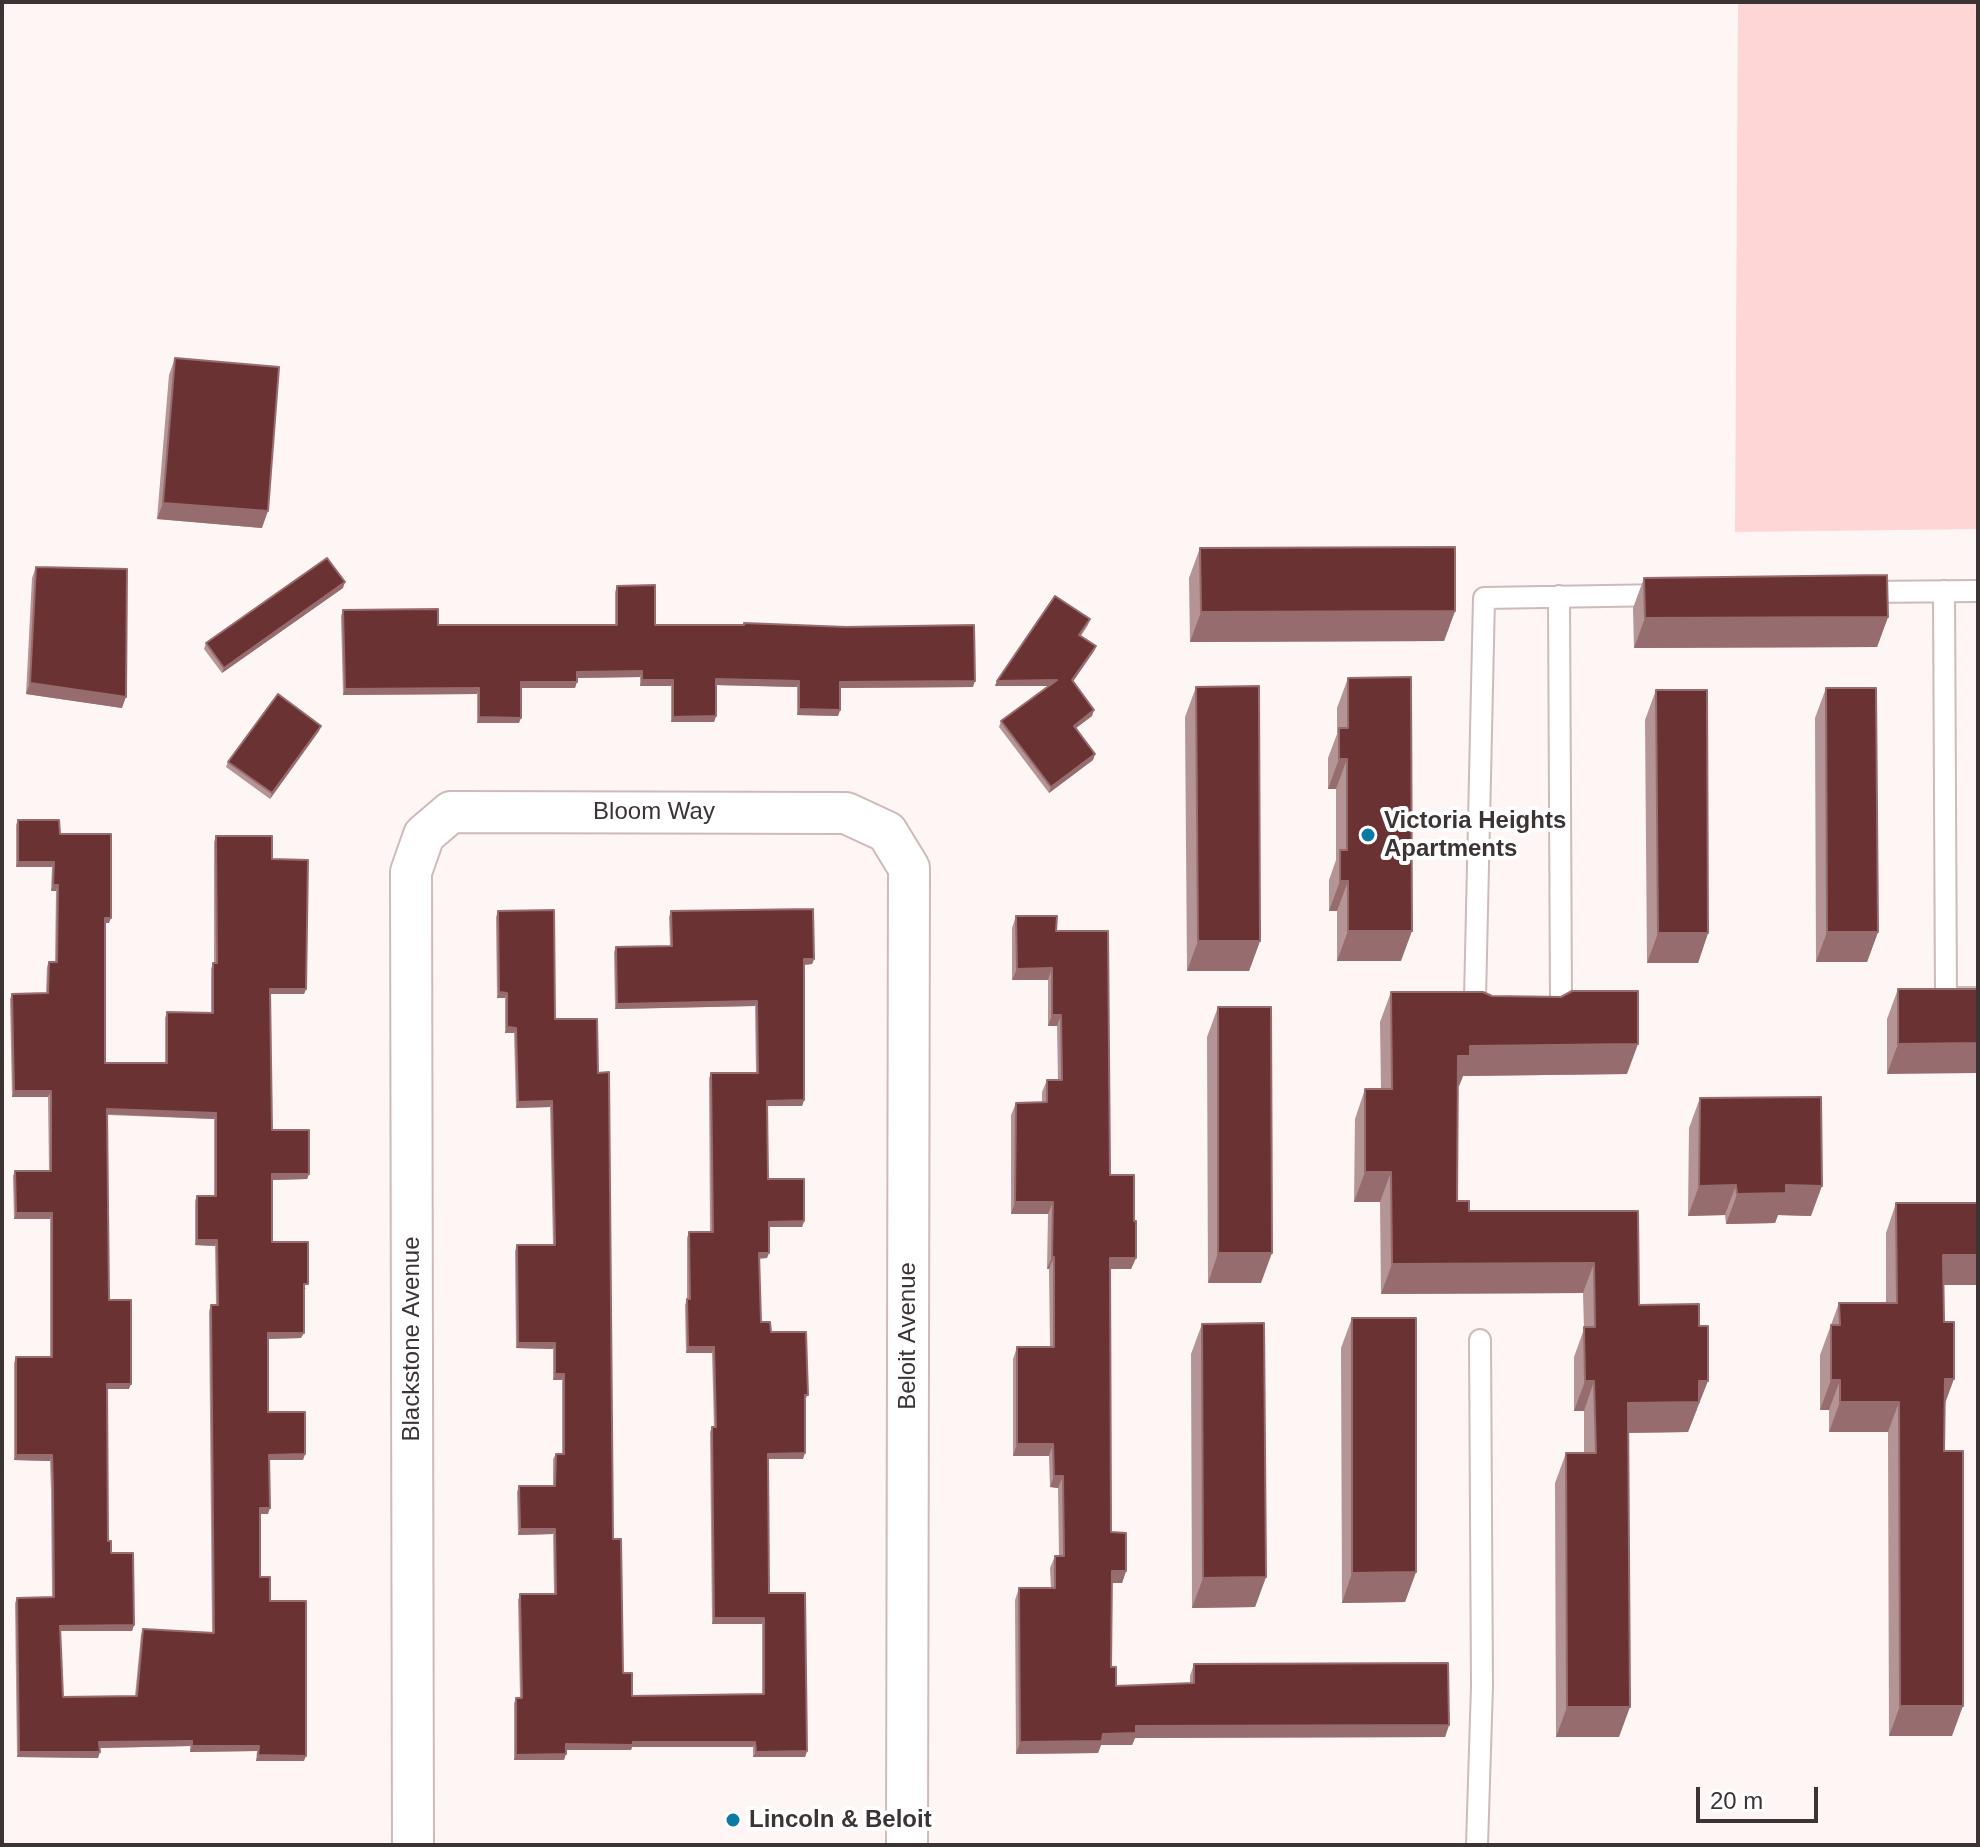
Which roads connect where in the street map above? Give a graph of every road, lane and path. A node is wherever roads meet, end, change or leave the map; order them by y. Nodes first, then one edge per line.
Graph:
1 (1944, 591) junction
2 (1978, 591) edge
3 (1836, 593) edge
4 (1682, 595) edge
5 (1559, 596) junction
6 (887, 832) joint
7 (424, 835) joint
8 (1978, 998) edge
9 (1480, 1340) dead end
10 (413, 1845) edge
11 (907, 1845) edge
12 (1477, 1845) edge

1 - 2 lane
1 - 3 lane
1 - 8 lane
4 - 5 lane
5 - 5 lane
6 - 7 street, Bloom Way
6 - 11 street, Beloit Avenue
7 - 10 street, Blackstone Avenue
9 - 12 lane

